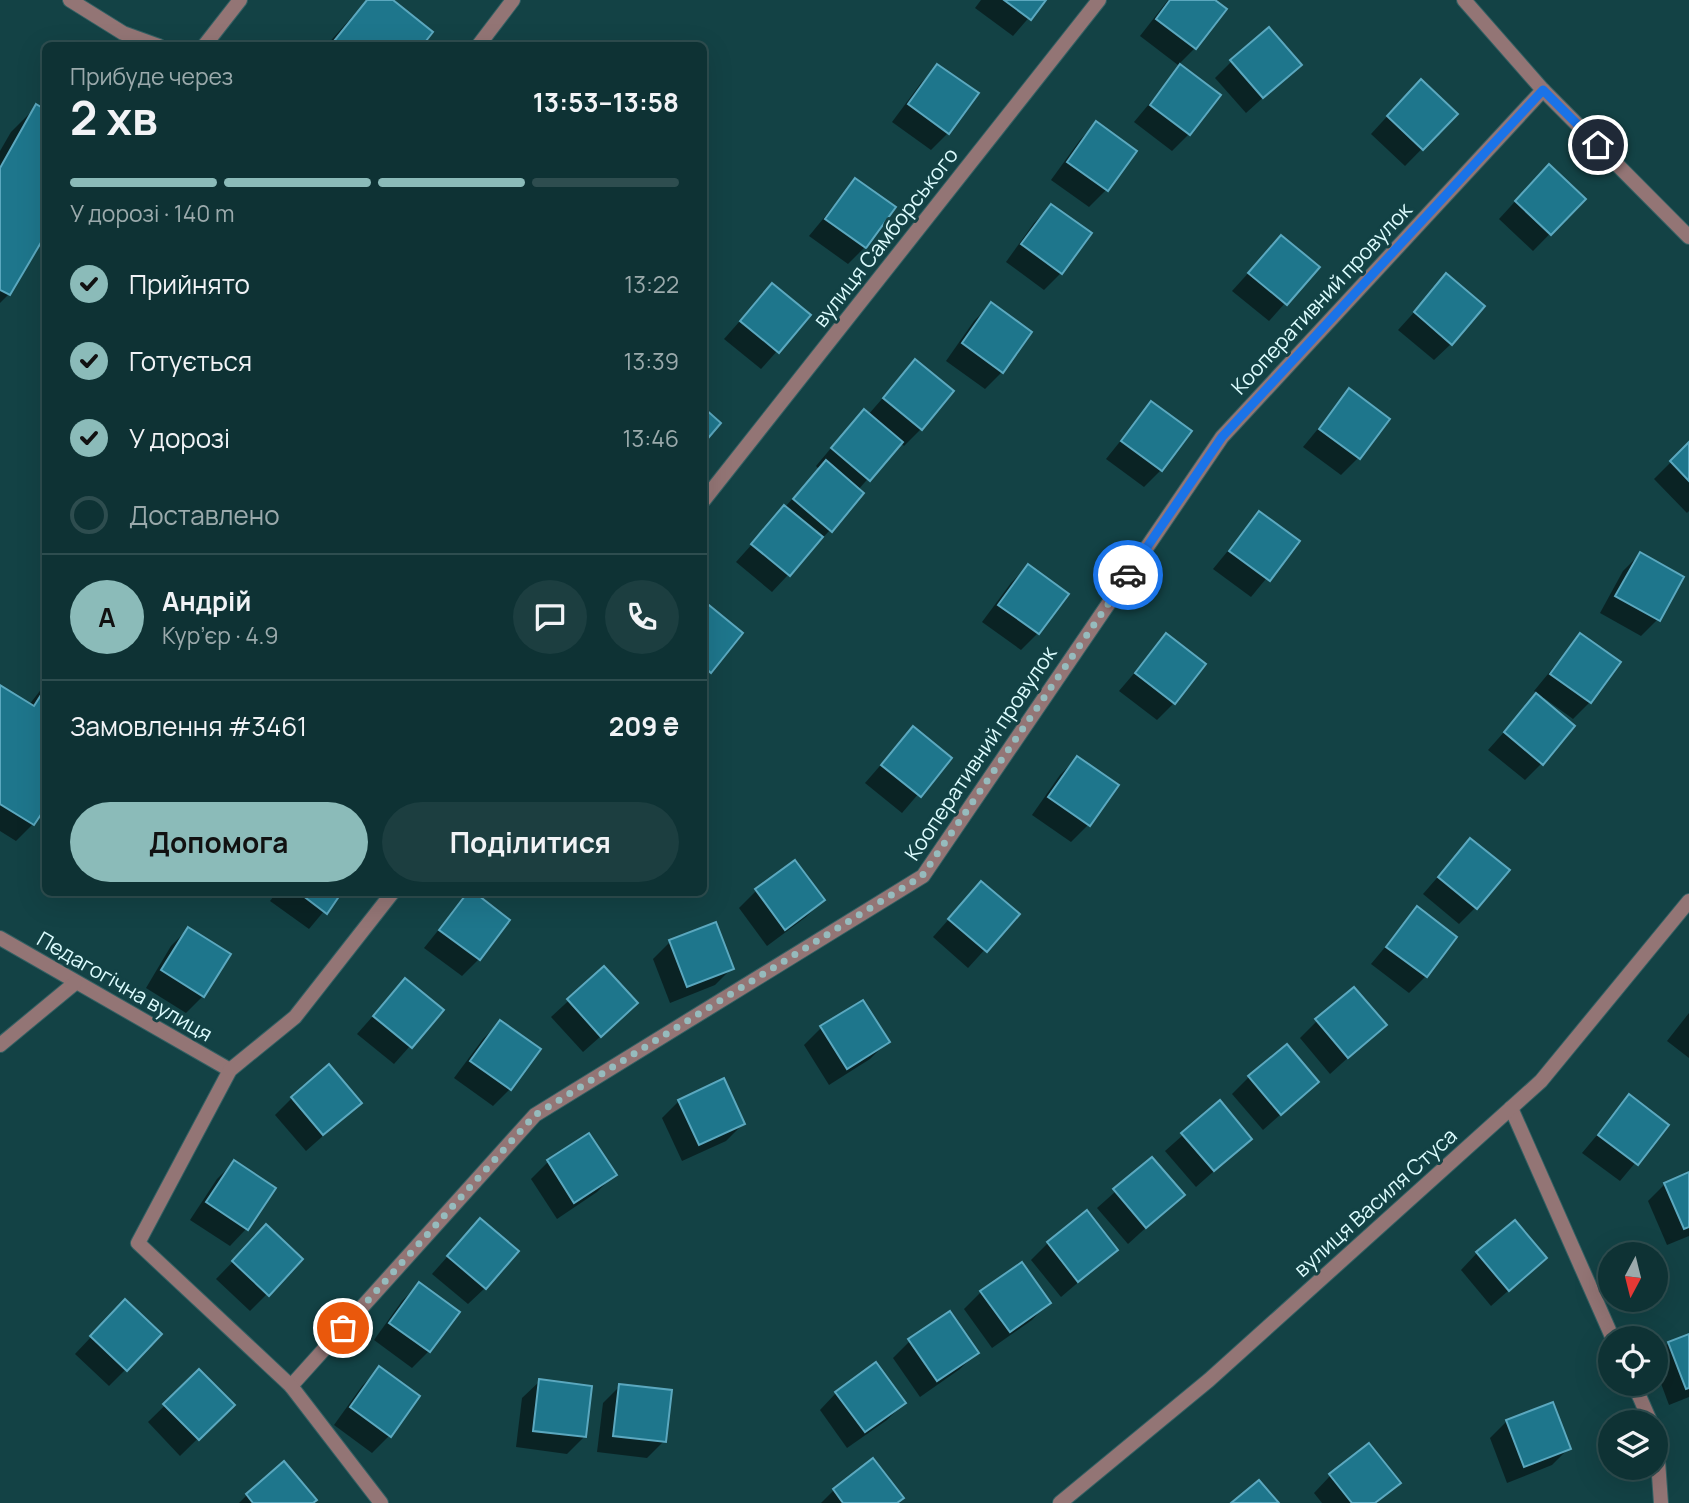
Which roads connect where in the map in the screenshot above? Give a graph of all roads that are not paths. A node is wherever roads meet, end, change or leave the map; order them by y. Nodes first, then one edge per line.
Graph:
1 (70, 0) edge
2 (240, 0) edge
3 (513, 0) edge
4 (1099, 0) edge
5 (1464, 0) edge
6 (148, 42) edge
7 (207, 42) edge
8 (481, 42) edge
9 (1543, 90) junction
10 (1689, 237) edge
11 (707, 496) edge
12 (390, 896) edge
13 (1689, 901) edge
14 (0, 938) edge
15 (75, 983) junction
16 (0, 1045) edge
17 (230, 1070) junction
18 (1511, 1108) junction
19 (1607, 1326) edge
20 (291, 1386) junction
21 (1659, 1480) edge
22 (381, 1503) edge
23 (1060, 1503) edge
24 (1661, 1503) edge

1 - 6 street
2 - 7 street
3 - 8 street
4 - 11 street, вулиця Самборського
5 - 9 street
9 - 10 street
9 - 20 street, Кооперативний провулок
12 - 17 street
13 - 18 street, вулиця Василя Стуса
14 - 15 street, Педагогічна вулиця
15 - 16 street
15 - 17 street, Педагогічна вулиця
17 - 20 street
18 - 19 street
18 - 23 street, вулиця Василя Стуса
20 - 22 street
21 - 24 street

